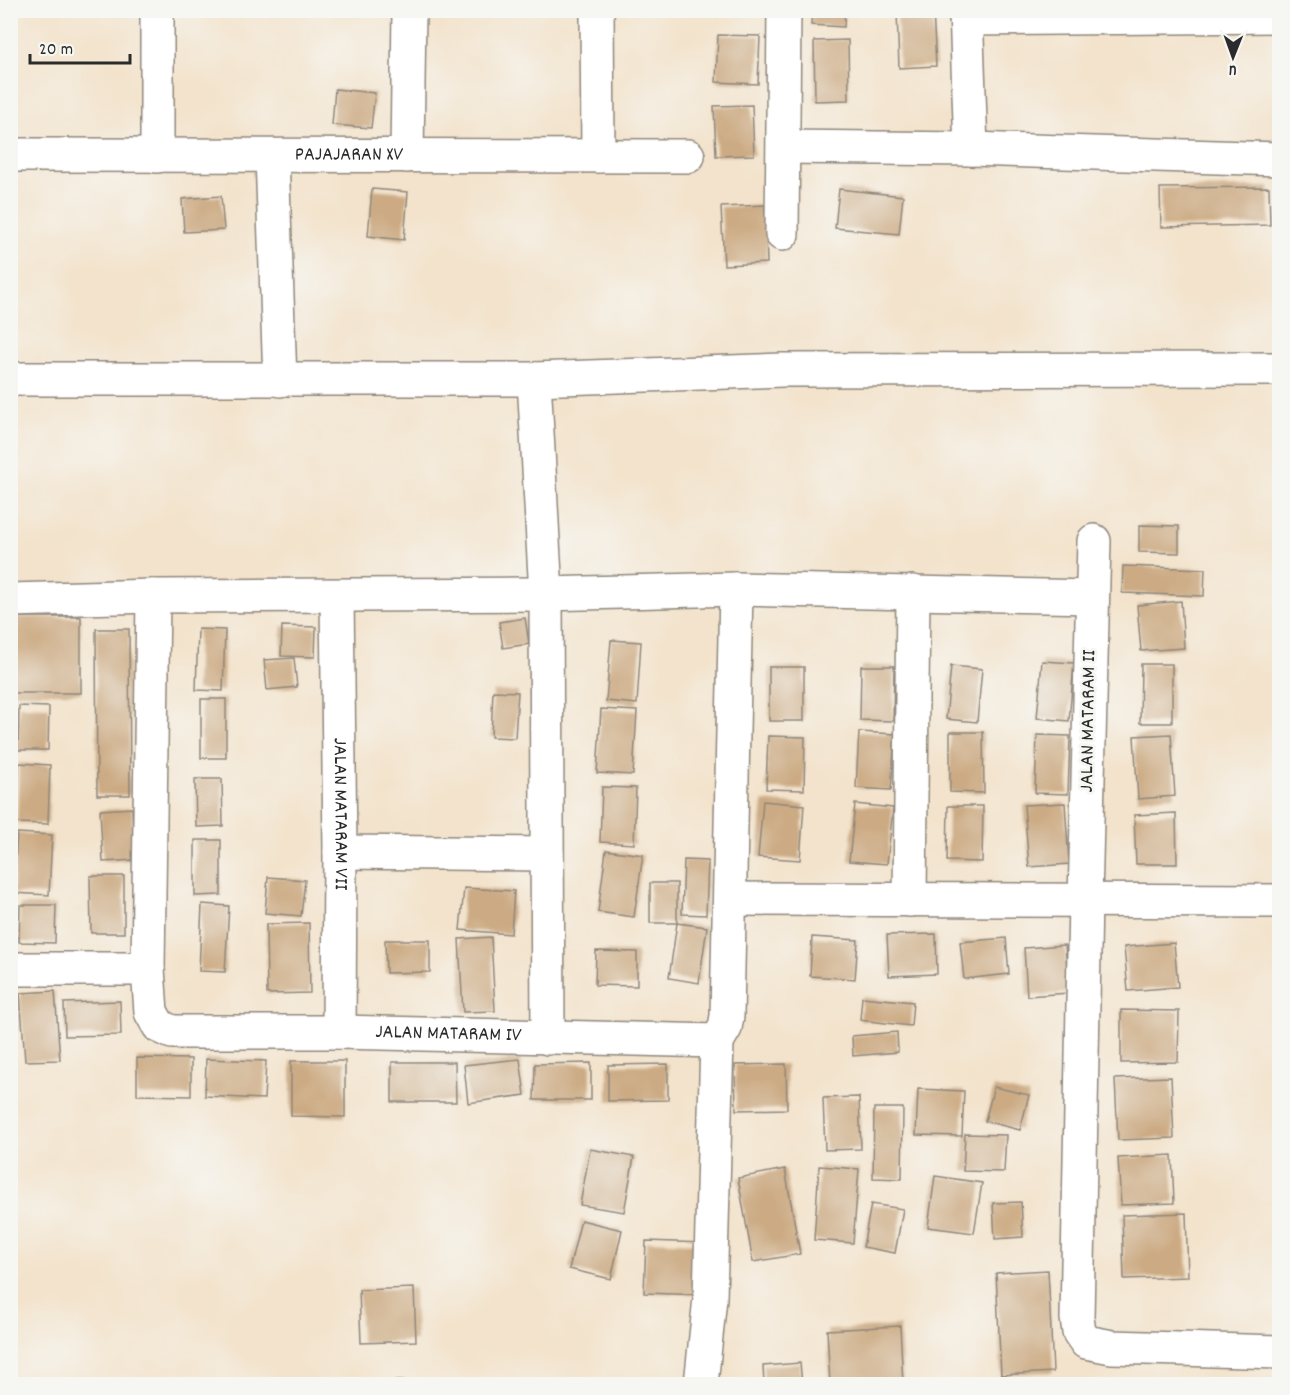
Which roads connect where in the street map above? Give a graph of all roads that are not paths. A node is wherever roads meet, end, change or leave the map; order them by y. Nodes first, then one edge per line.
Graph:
1 (157, 10) edge
2 (409, 10) edge
3 (597, 10) edge
4 (784, 10) edge
5 (966, 15) edge
6 (1280, 16) edge
7 (784, 147) junction
8 (971, 149) junction
9 (10, 155) edge
10 (157, 156) junction
11 (272, 156) junction
12 (407, 156) junction
13 (598, 156) junction
14 (688, 156) dead end
15 (1280, 159) edge
16 (782, 234) dead end
17 (1280, 369) edge
18 (534, 378) junction
19 (10, 379) edge
20 (280, 380) junction
21 (1094, 541) dead end
22 (736, 589) junction
23 (913, 592) junction
24 (546, 594) junction
25 (153, 596) junction
26 (337, 596) junction
27 (1092, 597) junction
28 (10, 600) edge
29 (340, 852) junction
30 (547, 854) junction
31 (730, 899) junction
32 (910, 900) junction
33 (1084, 900) junction
34 (1280, 901) edge
35 (10, 969) edge
36 (148, 969) junction
37 (339, 1032) junction
38 (548, 1038) junction
39 (717, 1041) junction
40 (1280, 1352) edge
41 (701, 1384) edge

1 - 10 street
2 - 12 street
3 - 13 street
4 - 7 street
5 - 6 street
5 - 8 street
7 - 8 street
7 - 16 street
8 - 15 street
9 - 10 street, PAJAJARAN XV
10 - 11 street, PAJAJARAN XV
11 - 12 street, PAJAJARAN XV
11 - 20 street
12 - 13 street, PAJAJARAN XV
13 - 14 street, PAJAJARAN XV
17 - 18 street
18 - 20 street
18 - 24 street
19 - 20 street
21 - 27 street, JALAN MATARAM II
22 - 23 street
22 - 24 street
22 - 31 street
23 - 27 street
23 - 32 street
24 - 26 street
24 - 30 street
25 - 26 street
25 - 28 street
25 - 36 street, JALAN MATARAM IV
26 - 29 street, JALAN MATARAM VII
27 - 33 street, JALAN MATARAM II
29 - 30 street
29 - 37 street, JALAN MATARAM VII
30 - 38 street
31 - 32 street
31 - 39 street
32 - 33 street
33 - 34 street
33 - 40 street, JALAN MATARAM II
35 - 36 street
36 - 37 street, JALAN MATARAM IV
37 - 38 street, JALAN MATARAM IV
38 - 39 street, JALAN MATARAM IV
39 - 41 street

